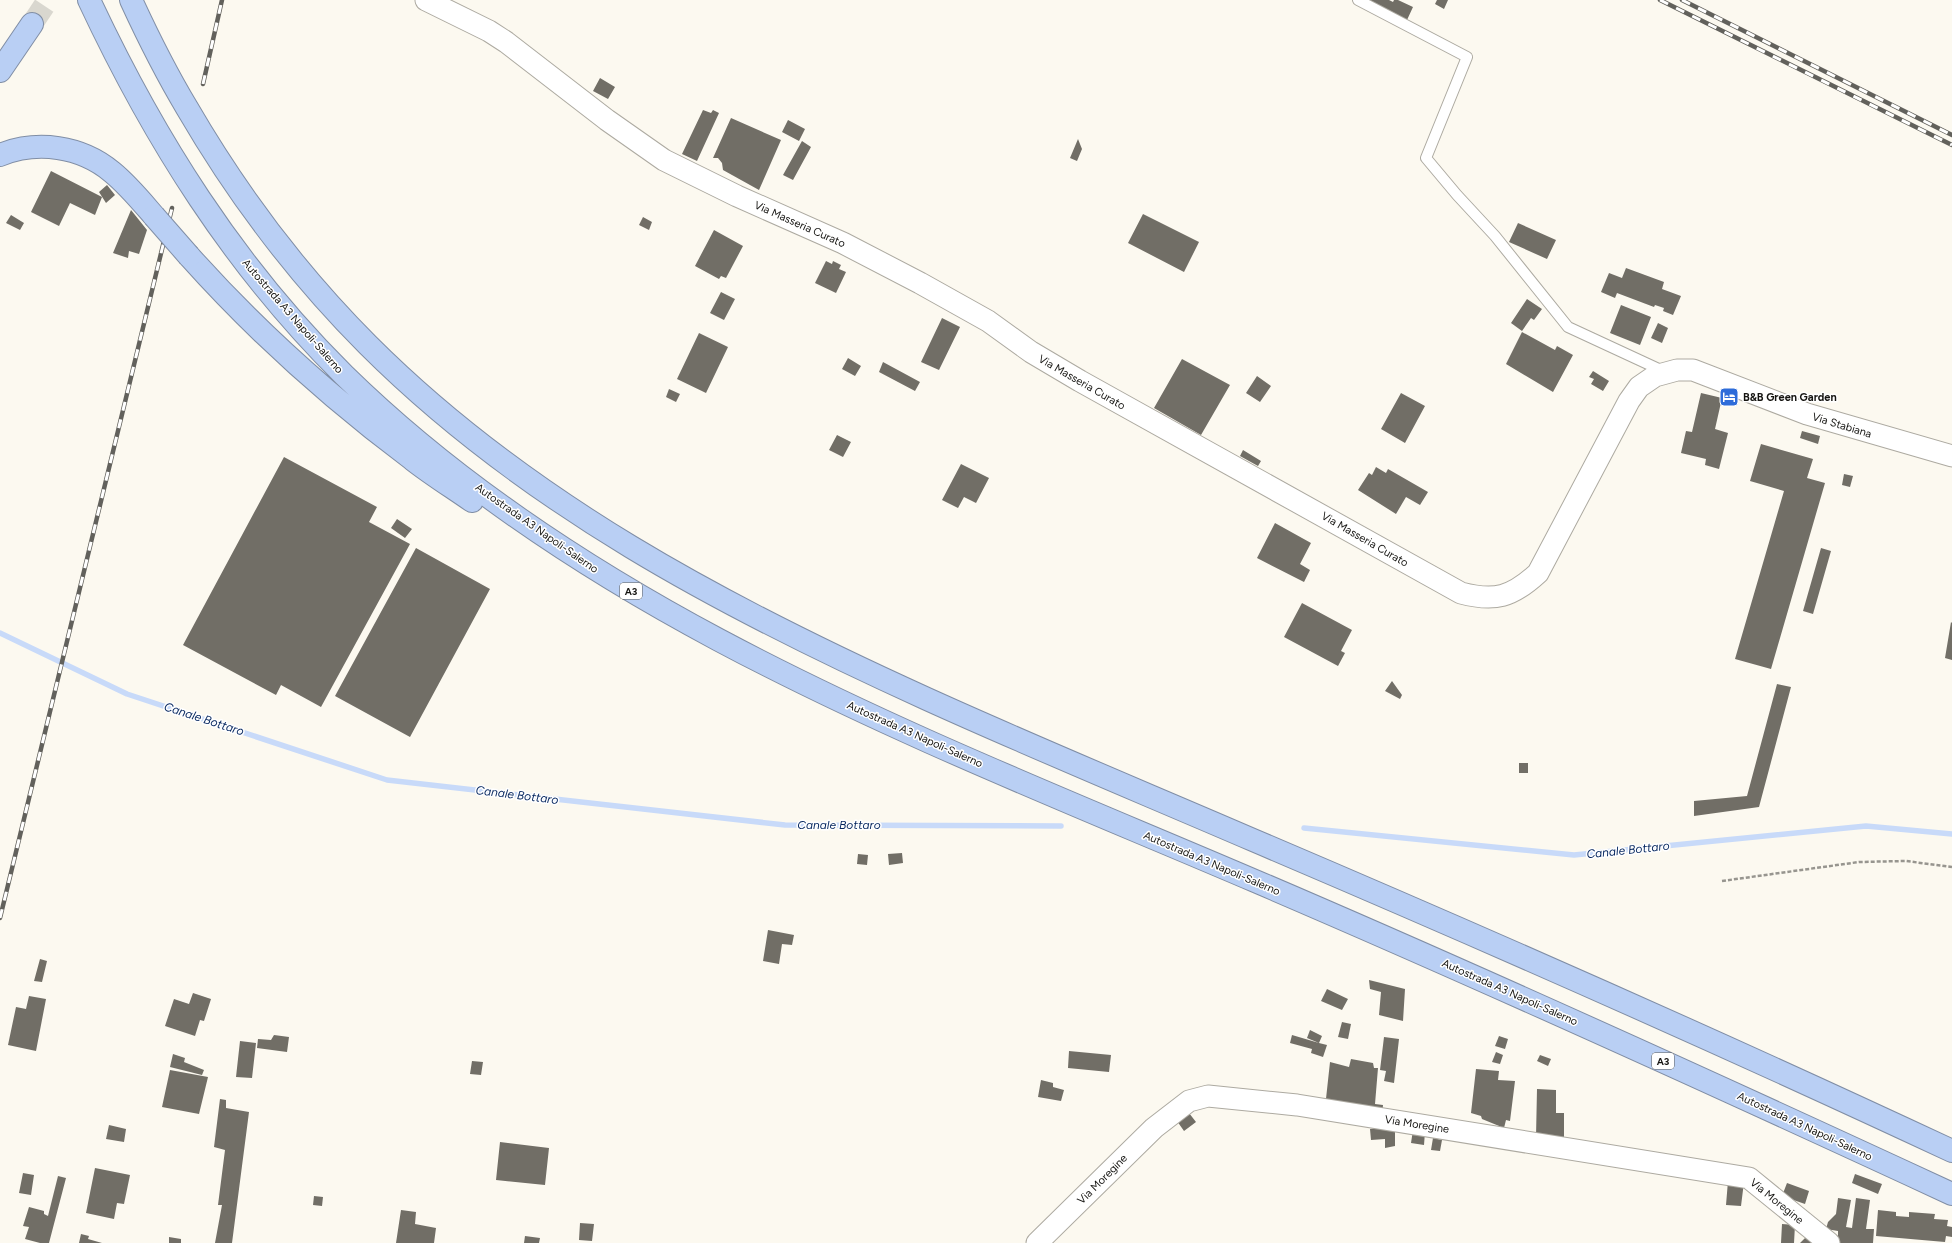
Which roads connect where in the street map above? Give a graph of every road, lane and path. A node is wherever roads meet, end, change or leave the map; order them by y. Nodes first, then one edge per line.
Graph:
1 (89, 0) edge
2 (131, 0) edge
3 (426, 0) edge
4 (1358, 0) edge
5 (0, 47) edge
6 (0, 71) edge
7 (0, 155) edge
8 (1665, 372) junction
9 (1952, 456) edge
10 (566, 551) junction
11 (1952, 867) edge
12 (1722, 881) dead end
13 (1952, 1151) edge
14 (1952, 1194) edge
15 (1037, 1243) edge
16 (1829, 1243) edge

1 - 10 highway, Autostrada A3 Napoli-Salerno / A3
2 - 13 highway
3 - 8 street, Via Masseria Curato
4 - 8 lane
5 - 6 highway
7 - 10 highway, bridge
8 - 9 street, Via Stabiana
10 - 14 highway, Autostrada A3 Napoli-Salerno / A3
11 - 12 path
15 - 16 street, Via Moregine

